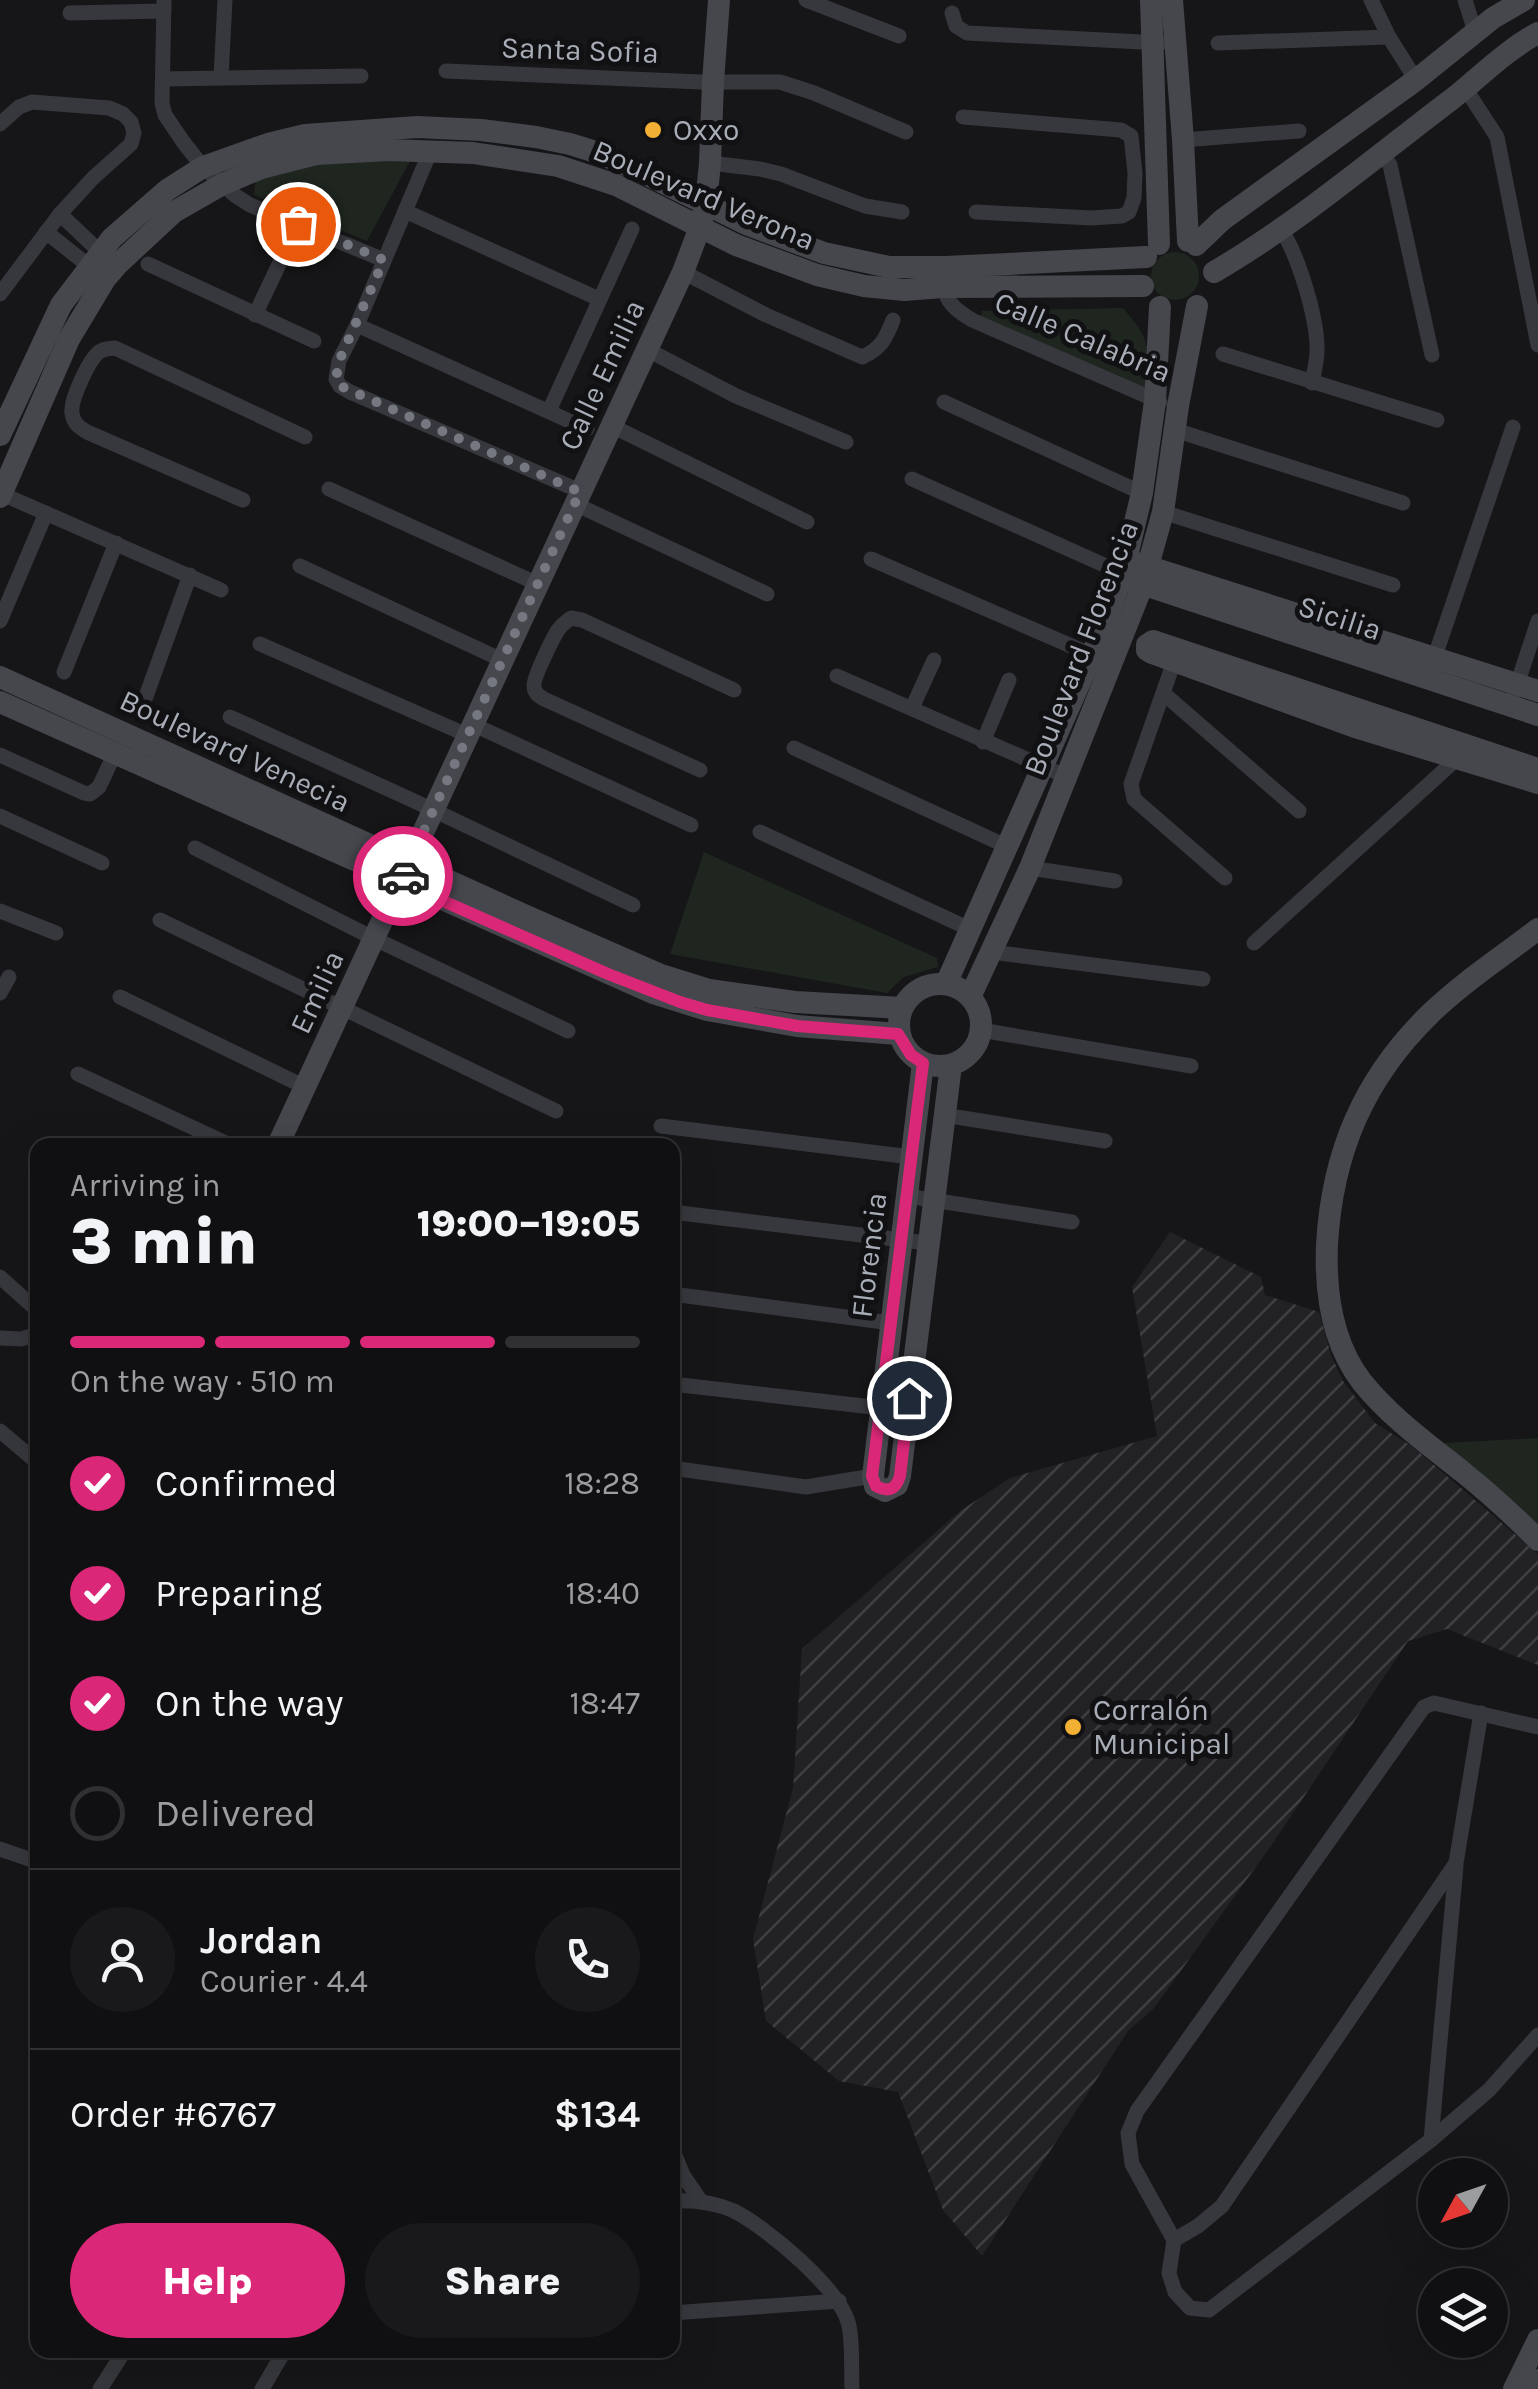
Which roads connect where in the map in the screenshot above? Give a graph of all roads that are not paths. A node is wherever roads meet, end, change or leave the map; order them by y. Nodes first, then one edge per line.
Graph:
1 (225, 0) edge
2 (719, 0) edge
3 (806, 0) edge
4 (1150, 0) edge
5 (1172, 0) edge
6 (1370, 0) edge
7 (1465, 0) edge
8 (1524, 0) edge
9 (164, 6) edge
10 (70, 13) dead end
11 (952, 13) dead end
12 (1475, 32) junction
13 (1538, 33) edge
14 (899, 36) dead end
15 (1389, 37) junction
16 (1164, 43) junction
17 (1218, 43) dead end
18 (446, 72) dead end
19 (361, 76) dead end
20 (220, 77) junction
21 (163, 79) junction
22 (1416, 80) junction
23 (713, 82) junction
24 (1466, 88) junction
25 (963, 117) dead end
26 (0, 124) edge
27 (1299, 131) dead end
28 (906, 132) dead end
29 (1183, 140) junction
30 (430, 152) junction
31 (1381, 153) junction
32 (710, 163) junction
33 (203, 166) junction
34 (1146, 172) junction
35 (222, 184) junction
36 (1185, 189) junction
37 (706, 202) junction
38 (1238, 208) junction
39 (405, 211) junction
40 (902, 212) dead end
41 (976, 212) dead end
42 (60, 214) junction
43 (298, 224) junction
44 (700, 228) junction
45 (1281, 228) junction
46 (632, 229) dead end
47 (46, 232) junction
48 (1192, 243) junction
49 (1153, 250) junction
50 (384, 260) junction
51 (148, 264) dead end
52 (98, 266) junction
53 (683, 272) junction
54 (1214, 272) junction
55 (944, 277) junction
56 (1143, 286) junction
57 (0, 294) edge
58 (599, 299) junction
59 (1197, 306) junction
60 (1160, 308) junction
61 (255, 315) junction
62 (893, 320) dead end
63 (357, 325) junction
64 (314, 342) dead end
65 (1538, 345) edge
66 (648, 350) junction
67 (1223, 354) dead end
68 (1432, 354) dead end
69 (56, 372) junction
70 (82, 382) junction
71 (1312, 382) junction
72 (944, 402) dead end
73 (549, 411) junction
74 (1169, 412) junction
75 (1437, 420) dead end
76 (612, 426) junction
77 (1513, 428) dead end
78 (587, 429) dead end
79 (0, 435) edge
80 (305, 437) dead end
81 (846, 442) dead end
82 (912, 479) dead end
83 (330, 489) dead end
84 (1142, 493) junction
85 (1, 496) edge
86 (578, 498) junction
87 (243, 500) dead end
88 (1403, 503) dead end
89 (1163, 512) junction
90 (46, 513) junction
91 (808, 522) dead end
92 (116, 543) junction
93 (871, 559) dead end
94 (300, 566) dead end
95 (1130, 571) junction
96 (190, 575) junction
97 (538, 584) junction
98 (1393, 585) dead end
99 (222, 590) dead end
100 (767, 594) dead end
101 (0, 621) edge
102 (1537, 630) edge
103 (515, 633) junction
104 (260, 644) dead end
105 (548, 648) junction
106 (1092, 654) junction
107 (1177, 655) joint
108 (502, 660) junction
109 (934, 660) dead end
110 (1431, 668) junction
111 (64, 672) dead end
112 (837, 676) dead end
113 (0, 677) edge
114 (1010, 680) dead end
115 (734, 690) dead end
116 (1163, 693) junction
117 (1522, 694) edge
118 (145, 698) dead end
119 (0, 702) edge
120 (912, 708) junction
121 (1538, 715) edge
122 (230, 718) dead end
123 (469, 729) junction
124 (984, 742) junction
125 (794, 748) dead end
126 (115, 752) junction
127 (1463, 753) junction
128 (0, 755) edge
129 (1042, 767) junction
130 (1538, 769) edge
131 (700, 770) dead end
132 (1065, 776) junction
133 (1538, 783) edge
134 (432, 810) junction
135 (1299, 811) dead end
136 (0, 816) edge
137 (690, 826) dead end
138 (760, 832) dead end
139 (1006, 846) junction
140 (195, 848) dead end
141 (102, 863) dead end
142 (1030, 868) junction
143 (404, 873) junction
144 (1225, 878) dead end
145 (1115, 882) dead end
146 (633, 905) dead end
147 (0, 911) edge
148 (160, 920) dead end
149 (1538, 929) edge
150 (972, 930) junction
151 (56, 933) dead end
152 (374, 938) junction
153 (1254, 943) dead end
154 (992, 952) junction
155 (8, 977) dead end
156 (1203, 979) dead end
157 (946, 984) junction
158 (0, 993) edge
159 (120, 997) dead end
160 (970, 997) junction
161 (902, 1008) junction
162 (342, 1009) junction
163 (981, 1030) junction
164 (568, 1032) dead end
165 (898, 1034) junction
166 (923, 1063) junction
167 (951, 1065) junction
168 (1191, 1066) dead end
169 (78, 1074) dead end
170 (306, 1087) junction
171 (556, 1111) dead end
172 (944, 1115) junction
173 (661, 1126) dead end
174 (215, 1138) edge
175 (281, 1138) edge
176 (1106, 1141) dead end
177 (912, 1157) junction
178 (907, 1196) junction
179 (934, 1201) junction
180 (680, 1213) edge
181 (1072, 1222) dead end
182 (901, 1240) junction
183 (927, 1244) junction
184 (0, 1277) edge
185 (680, 1295) edge
186 (30, 1304) edge
187 (891, 1322) junction
188 (30, 1336) edge
189 (0, 1338) edge
190 (680, 1385) edge
191 (881, 1408) junction
192 (0, 1432) edge
193 (30, 1456) edge
194 (680, 1469) edge
195 (872, 1476) junction
196 (1538, 1540) edge
197 (1481, 1713) junction
198 (1538, 1727) edge
199 (0, 1849) edge
200 (30, 1858) edge
201 (1456, 1862) junction
202 (1538, 2036) edge
203 (1431, 2140) junction
204 (680, 2170) edge
205 (680, 2200) edge
206 (700, 2200) junction
207 (1174, 2240) junction
208 (838, 2301) junction
209 (680, 2313) edge
210 (1538, 2340) edge
211 (120, 2358) edge
212 (280, 2358) edge
213 (1538, 2380) edge
214 (100, 2389) edge
215 (262, 2389) edge
216 (852, 2389) edge
217 (1514, 2389) edge
218 (1534, 2389) edge

1 - 20 street
2 - 23 street, Calle Emilia
3 - 14 street
4 - 16 street
5 - 16 street
6 - 15 street
7 - 12 street
8 - 12 street
9 - 10 street
9 - 21 street
11 - 16 street
12 - 22 street
13 - 24 street
15 - 17 street
15 - 22 street
16 - 29 street
16 - 34 street
18 - 23 street, Santa Sofia
19 - 20 street
20 - 21 street
21 - 33 street
22 - 38 street
23 - 28 street, Santa Sofia
23 - 32 street, Calle Emilia
24 - 31 street
24 - 65 street
25 - 34 street
26 - 42 street
27 - 29 street
29 - 36 street
30 - 35 street, Boulevard Verona
30 - 39 street
30 - 44 street, Boulevard Verona
31 - 45 street
31 - 68 street
32 - 37 street, Calle Emilia
32 - 40 street
33 - 35 street
33 - 37 street, Boulevard Verona
33 - 52 street, Boulevard Verona
34 - 41 street
34 - 49 street
35 - 43 street
35 - 52 street, Boulevard Verona
36 - 38 street
36 - 48 street
37 - 44 street, Calle Emilia
37 - 55 street, Boulevard Verona
38 - 48 street
39 - 50 street
39 - 58 street
42 - 47 street
42 - 52 street
43 - 50 street
43 - 61 street
44 - 53 street, Calle Emilia
44 - 55 street, Boulevard Verona
45 - 54 street
45 - 71 street
46 - 58 street
47 - 52 street
47 - 57 street
48 - 49 street
48 - 54 street
49 - 55 street, Boulevard Verona
49 - 56 street
50 - 63 street
51 - 61 street
52 - 69 street, Boulevard Verona
52 - 79 street, Boulevard Verona
53 - 62 street
53 - 66 street, Calle Emilia
54 - 59 street
55 - 56 street, Boulevard Verona
55 - 74 street, Calle Calabria
56 - 60 street
58 - 73 street
59 - 60 street
59 - 74 street, Boulevard Florencia
60 - 74 street, Boulevard Florencia
61 - 64 street
63 - 73 street
63 - 86 street
66 - 76 street, Calle Emilia
66 - 81 street
67 - 71 street
69 - 70 street
69 - 85 street, Boulevard Verona
70 - 80 street
70 - 87 street
71 - 75 street
72 - 84 street
73 - 78 street
74 - 84 street, Boulevard Florencia
74 - 88 street, Calle Calabria
74 - 89 street, Boulevard Florencia
76 - 86 street, Calle Emilia
76 - 91 street
77 - 110 street
82 - 95 street
83 - 97 street
84 - 95 street, Boulevard Florencia
85 - 90 street
86 - 97 street, Calle Emilia
86 - 100 street
89 - 95 street, Boulevard Florencia
89 - 98 street
90 - 92 street
90 - 101 street
92 - 96 street
92 - 111 street
93 - 106 street
94 - 108 street
95 - 106 street, Boulevard Florencia
95 - 110 street, Sicilia
95 - 132 street, Boulevard Florencia
96 - 99 street
96 - 118 street
97 - 103 street, Calle Emilia
102 - 117 street
103 - 105 street
103 - 108 street, Calle Emilia
104 - 123 street
105 - 115 street
105 - 131 street
106 - 129 street, Boulevard Florencia
107 - 116 street
107 - 127 street
108 - 123 street, Calle Emilia
109 - 120 street
110 - 117 street, Sicilia
112 - 120 street
113 - 143 street, Boulevard Venecia
114 - 124 street
116 - 135 street
116 - 144 street
117 - 121 street, Sicilia
119 - 126 street, Boulevard Venecia
120 - 124 street
122 - 134 street
123 - 134 street, Calle Emilia
123 - 137 street
124 - 129 street
125 - 139 street
126 - 128 street
126 - 143 street, Boulevard Venecia
127 - 130 street
127 - 133 street
127 - 153 street
129 - 132 street
129 - 139 street, Boulevard Florencia
132 - 142 street, Boulevard Florencia
134 - 143 street, Calle Emilia
134 - 146 street
136 - 141 street
138 - 150 street
139 - 150 street, Boulevard Florencia
140 - 152 street
142 - 145 street
142 - 154 street, Boulevard Florencia
143 - 152 street, Emilia
143 - 161 street, Boulevard Venecia
143 - 165 street, Boulevard Venecia
147 - 151 street
148 - 162 street
149 - 196 street
150 - 157 street, Boulevard Florencia
152 - 162 street, Emilia
152 - 164 street
154 - 156 street
154 - 160 street, Boulevard Florencia
155 - 158 street
157 - 160 street
157 - 161 street
159 - 170 street
160 - 163 street
161 - 165 street
162 - 170 street, Emilia
162 - 171 street
163 - 167 street
163 - 168 street
165 - 166 street
166 - 167 street
166 - 177 street, Florencia
167 - 172 street, Florencia
169 - 174 street
170 - 175 street, Emilia
172 - 176 street
172 - 179 street, Florencia
173 - 177 street
177 - 178 street, Florencia
178 - 179 street
178 - 182 street, Florencia
179 - 181 street
179 - 183 street, Florencia
180 - 182 street
182 - 183 street
182 - 187 street, Florencia
183 - 195 street, Florencia
184 - 186 street
185 - 187 street
187 - 191 street, Florencia
188 - 189 street
190 - 191 street
191 - 195 street, Florencia
192 - 193 street
194 - 195 street
197 - 198 street
197 - 201 street
197 - 207 street
199 - 200 street
201 - 203 street
201 - 207 street
202 - 203 street
203 - 207 street
204 - 206 street
205 - 206 street
206 - 208 street
208 - 209 street
208 - 216 street
210 - 217 street
211 - 214 street
212 - 215 street
213 - 218 street

